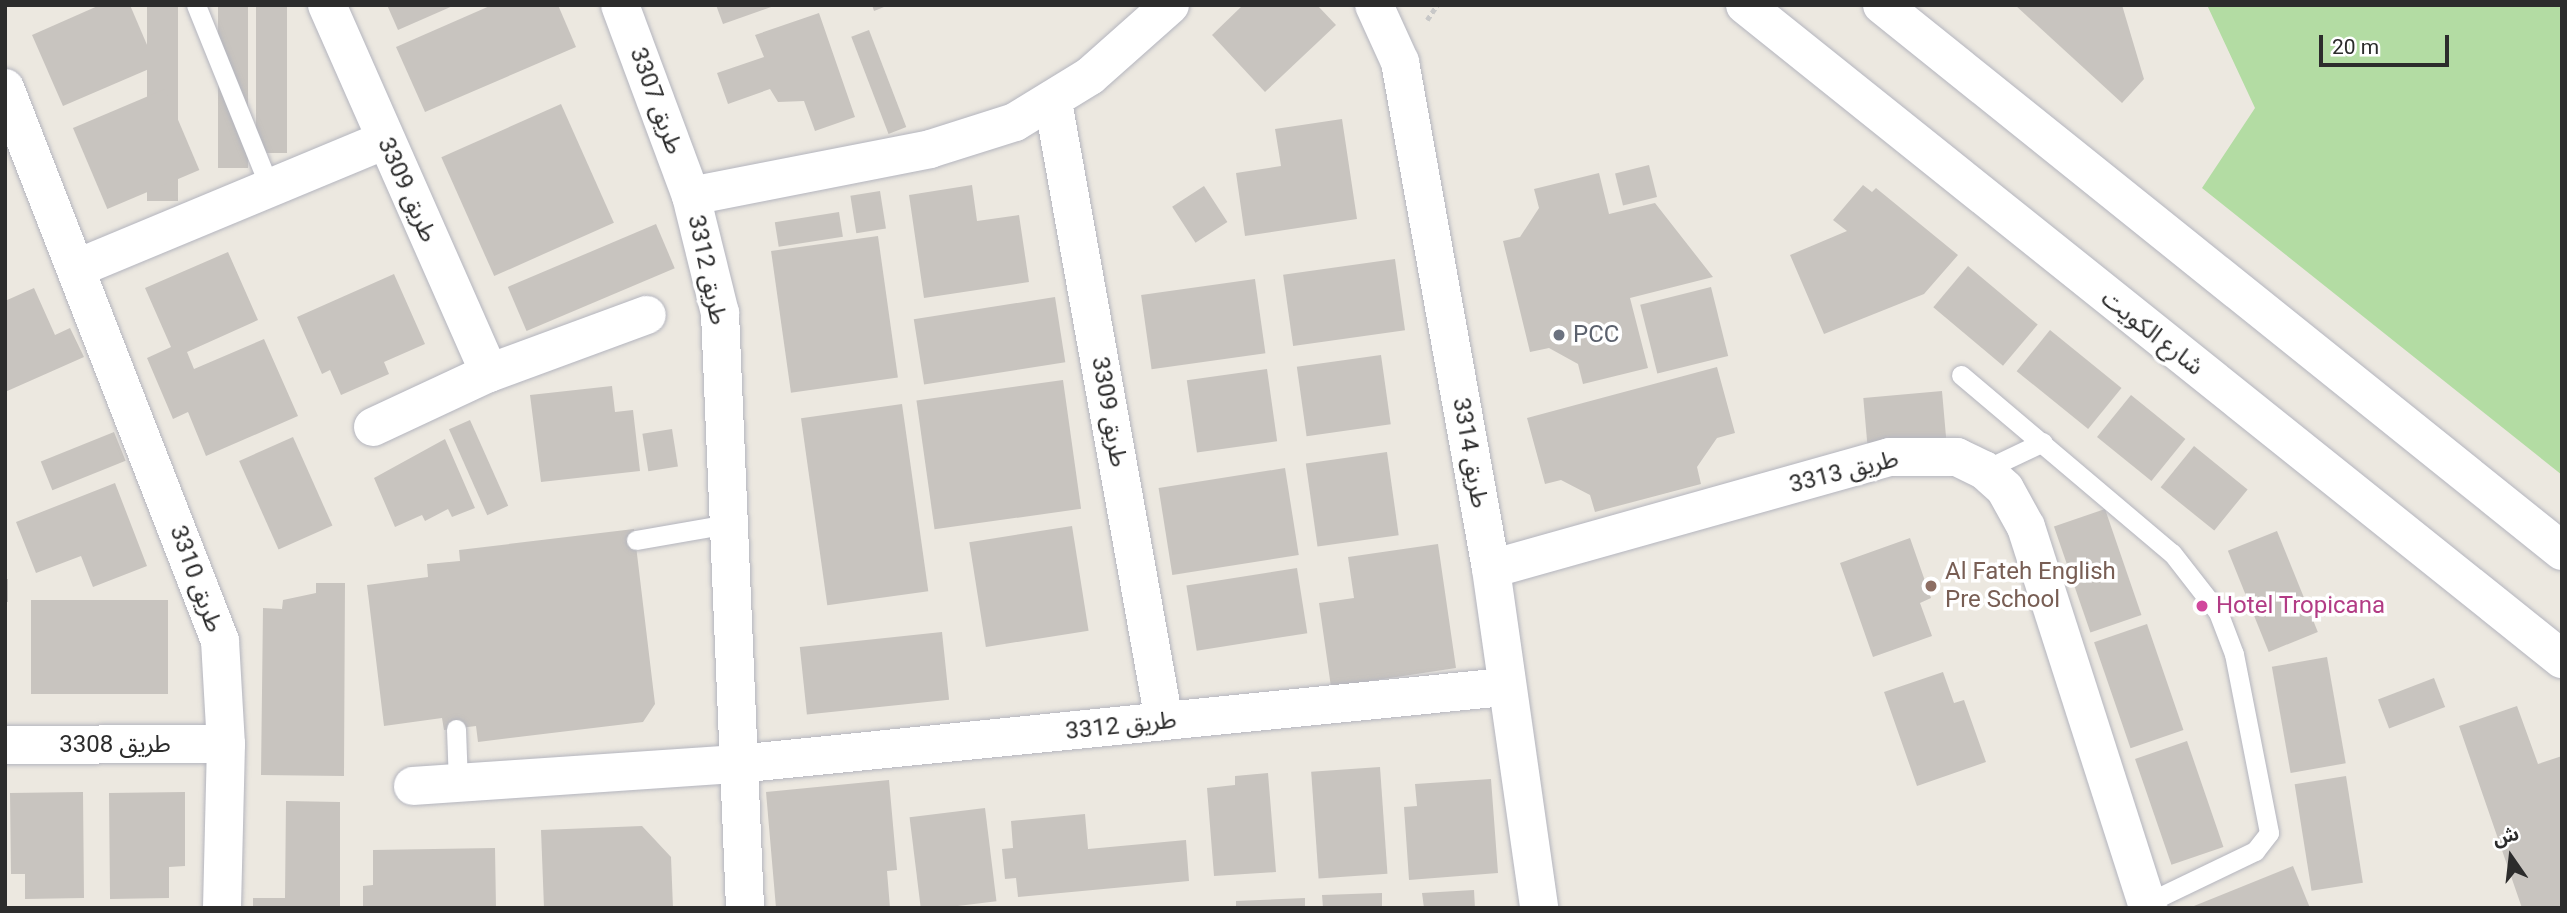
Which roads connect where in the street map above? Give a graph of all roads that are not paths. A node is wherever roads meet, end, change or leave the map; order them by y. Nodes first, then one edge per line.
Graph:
1 (196, 5) edge
2 (327, 5) edge
3 (620, 5) edge
4 (1170, 5) edge
5 (1374, 5) edge
6 (1745, 5) edge
7 (1882, 5) edge
8 (5, 88) edge
9 (1053, 102) junction
10 (385, 140) junction
11 (270, 188) junction
12 (691, 196) junction
13 (80, 267) junction
14 (647, 315) dead end
15 (489, 373) junction
16 (1961, 375) dead end
17 (373, 427) dead end
18 (2043, 442) junction
19 (1984, 470) junction
20 (728, 524) junction
21 (636, 540) dead end
22 (2562, 551) edge
23 (1491, 569) junction
24 (2562, 659) edge
25 (1505, 687) junction
26 (1164, 721) junction
27 (456, 729) dead end
28 (226, 744) junction
29 (5, 745) edge
30 (737, 764) junction
31 (458, 783) junction
32 (413, 786) dead end
33 (2148, 905) edge
34 (222, 908) edge
35 (745, 908) edge
36 (1539, 908) edge

1 - 11 lane
2 - 10 street, طريق 3309
3 - 12 street, طريق 3307
4 - 9 street
5 - 23 street, طريق 3314
6 - 24 street, شارع الكويت
7 - 22 street
8 - 13 street, طريق 3310
9 - 12 street
9 - 26 street, طريق 3309
10 - 11 street
10 - 15 street, طريق 3309
11 - 13 street
12 - 20 street, طريق 3312
13 - 28 street, طريق 3310
14 - 15 street
15 - 17 street
16 - 18 lane
18 - 19 lane
18 - 33 lane
19 - 23 street, طريق 3313
19 - 33 street, طريق 3313
20 - 21 lane
20 - 30 street, طريق 3312
23 - 25 street, طريق 3314
25 - 26 street, طريق 3312
25 - 36 street, طريق 3314
26 - 30 street, طريق 3312
27 - 31 lane
28 - 29 street, طريق 3308
28 - 34 street, طريق 3310
30 - 31 street, طريق 3312
30 - 35 street, طريق 3312
31 - 32 street, طريق 3312

